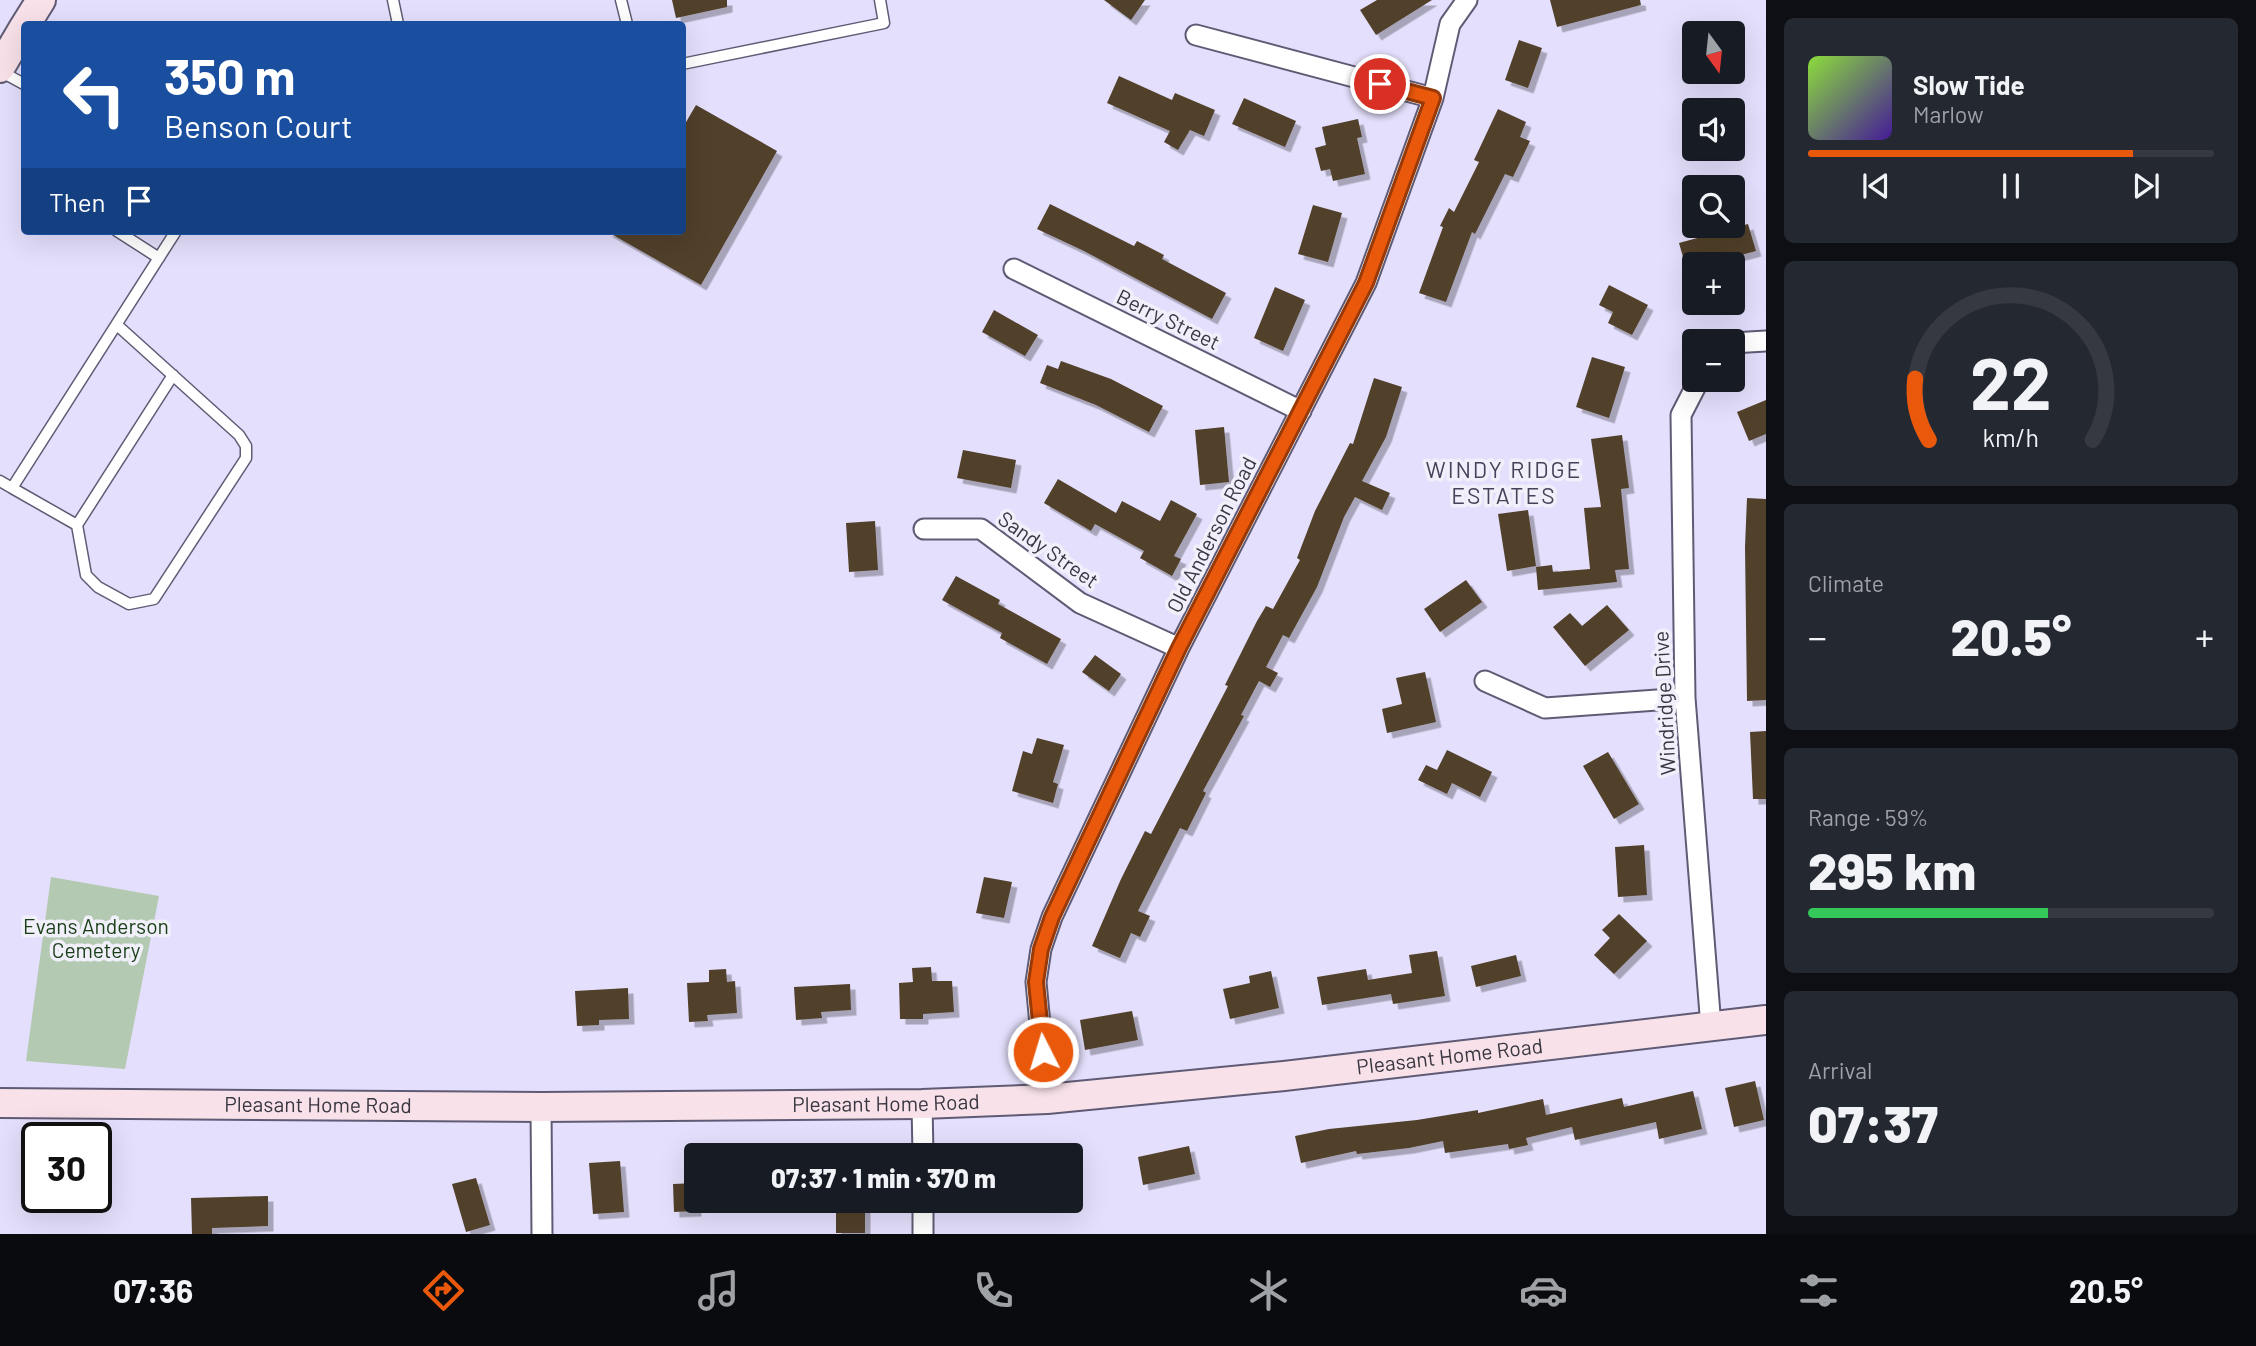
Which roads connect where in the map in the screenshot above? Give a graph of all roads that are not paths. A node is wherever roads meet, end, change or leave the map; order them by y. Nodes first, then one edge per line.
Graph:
1 (41, 0) edge
2 (393, 0) edge
3 (621, 0) edge
4 (880, 0) edge
5 (1467, 0) edge
6 (28, 21) edge
7 (397, 21) edge
8 (625, 21) edge
9 (21, 33) edge
10 (1196, 36) dead end
11 (686, 63) edge
12 (0, 69) edge
13 (21, 82) edge
14 (1433, 98) junction
15 (123, 235) edge
16 (173, 235) edge
17 (159, 258) junction
18 (1014, 269) dead end
19 (117, 324) junction
20 (1766, 341) edge
21 (1745, 342) edge
22 (173, 376) junction
23 (1693, 392) edge
24 (1301, 411) junction
25 (0, 481) edge
26 (12, 488) junction
27 (77, 525) junction
28 (925, 529) dead end
29 (1179, 648) junction
30 (1485, 681) dead end
31 (1685, 698) junction
32 (1766, 1020) edge
33 (1711, 1027) junction
34 (1047, 1099) junction
35 (0, 1103) edge
36 (922, 1104) junction
37 (541, 1107) junction
38 (923, 1143) edge
39 (923, 1213) edge
40 (542, 1234) edge
41 (923, 1234) edge

1 - 6 street
2 - 7 lane
3 - 8 lane
4 - 11 lane
5 - 14 street, Old Anderson Road
9 - 12 street
10 - 14 street
12 - 13 lane
14 - 24 street, Old Anderson Road
15 - 17 lane
16 - 17 lane
17 - 19 lane
18 - 24 street, Berry Street
19 - 22 lane
19 - 26 lane
20 - 21 street
22 - 27 lane
22 - 27 lane
23 - 31 street, Windridge Drive
24 - 29 street, Old Anderson Road
25 - 26 lane
26 - 27 lane
28 - 29 street, Sandy Street
29 - 34 street, Old Anderson Road
30 - 31 street
31 - 33 street, Windridge Drive
32 - 33 street, Pleasant Home Road
33 - 34 street, Pleasant Home Road
34 - 36 street, Pleasant Home Road
35 - 37 street, Pleasant Home Road
36 - 37 street, Pleasant Home Road
36 - 38 street
37 - 40 street
39 - 41 street

